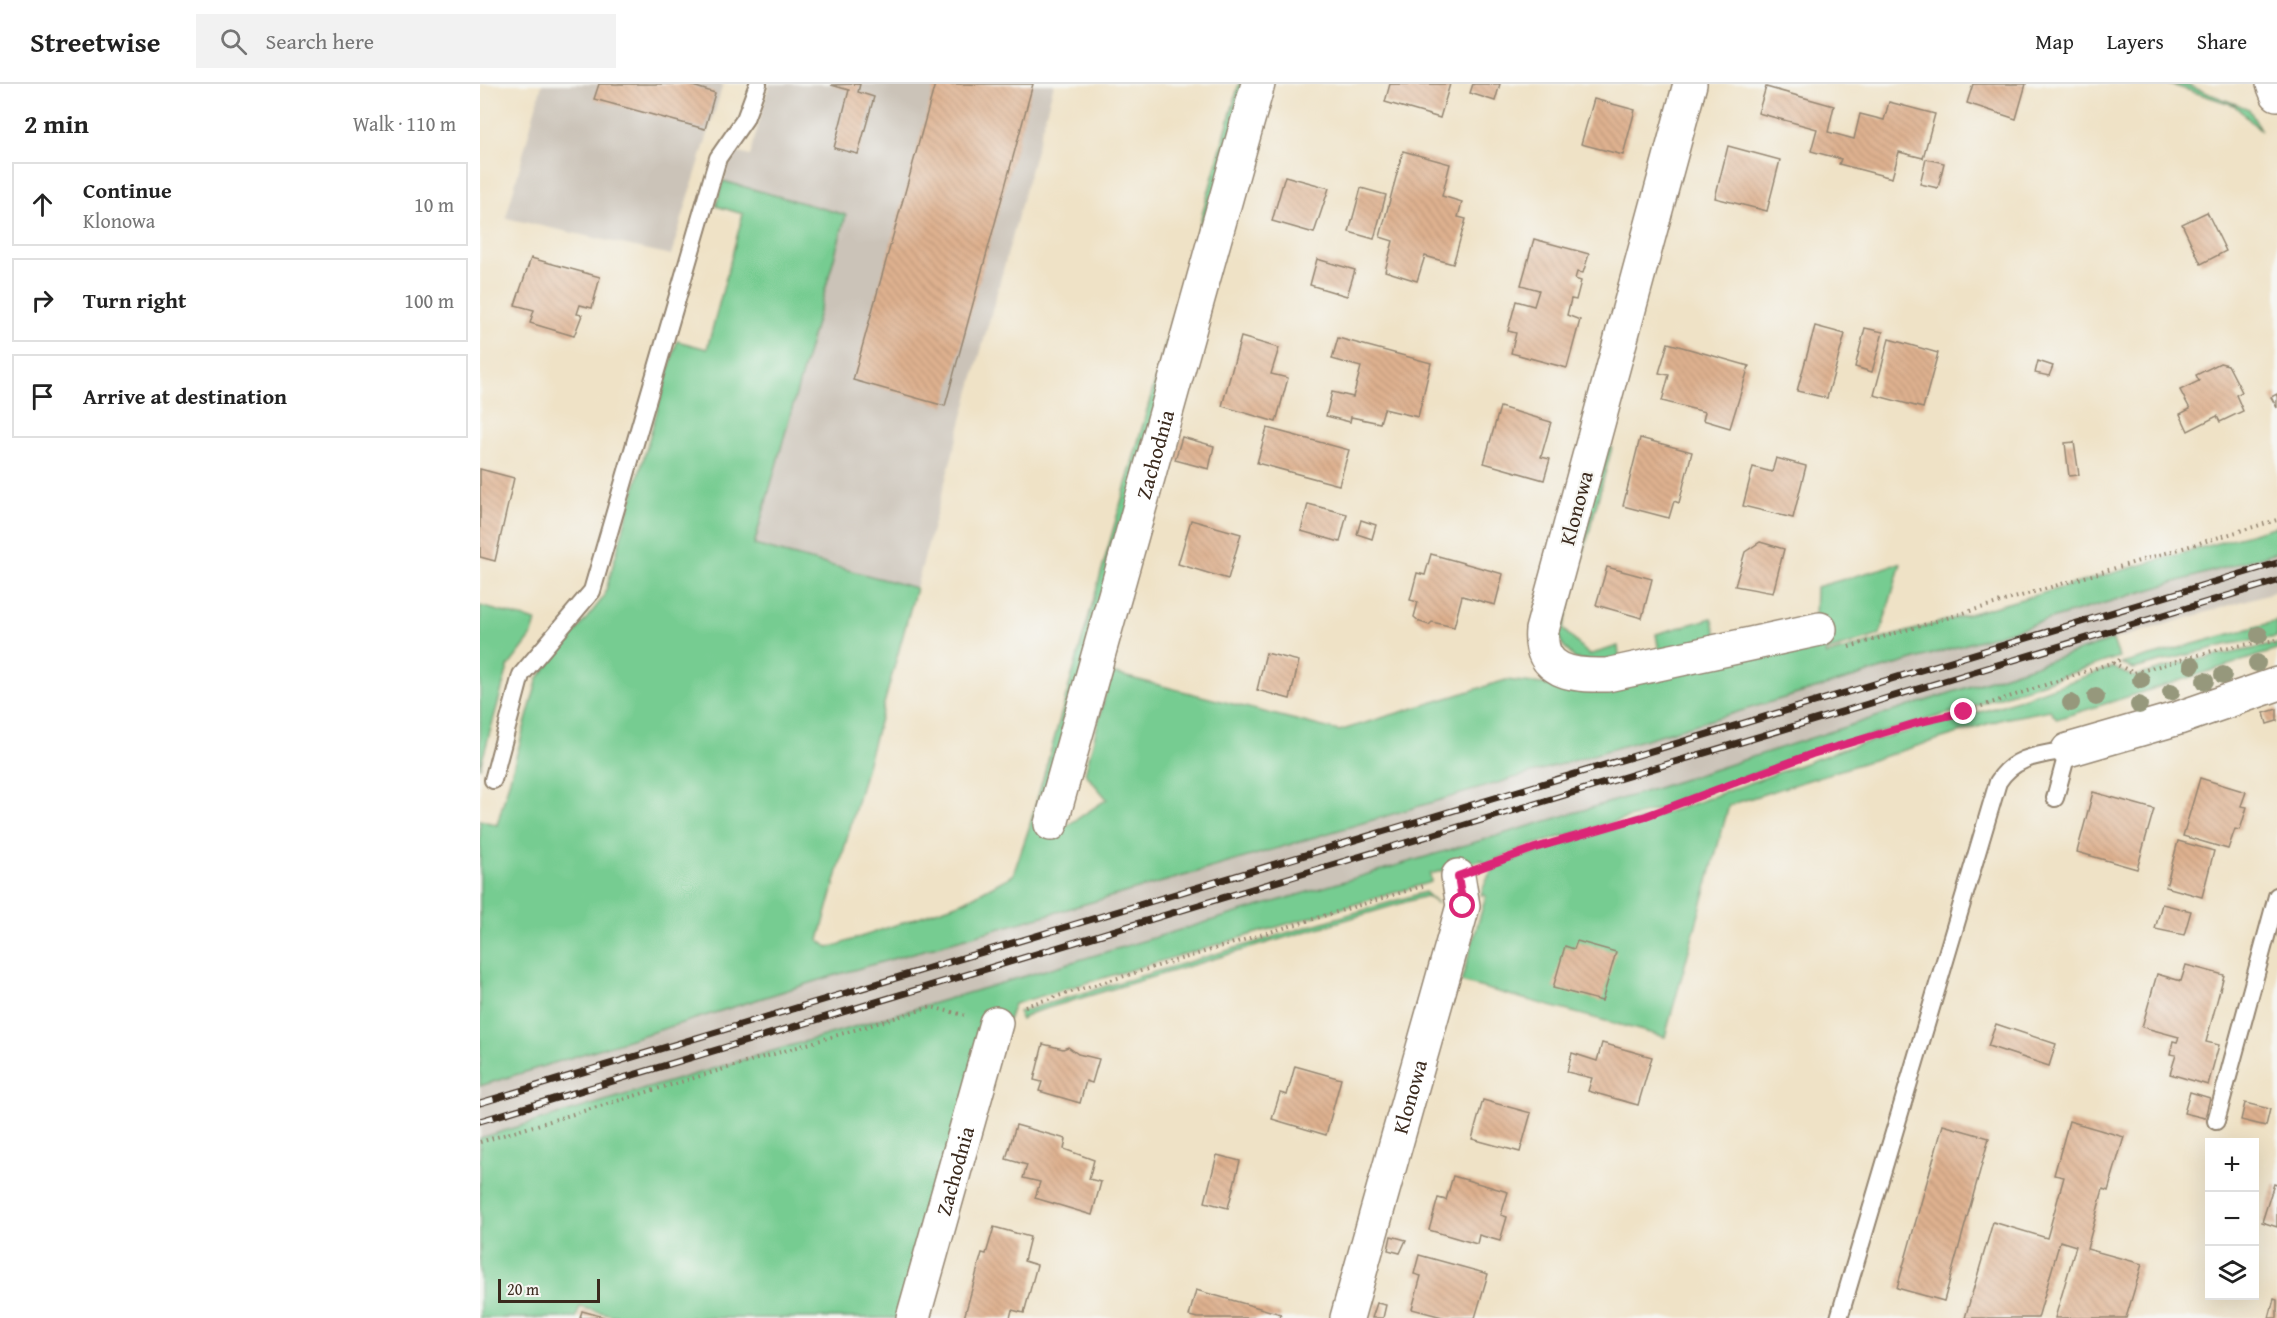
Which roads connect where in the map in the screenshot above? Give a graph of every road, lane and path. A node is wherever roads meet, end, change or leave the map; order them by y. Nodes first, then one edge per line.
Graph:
1 (758, 84) edge
2 (1258, 84) edge
3 (1690, 84) edge
4 (2273, 84) edge
5 (2277, 94) edge
6 (2277, 520) edge
7 (1820, 629) joint
8 (2277, 640) edge
9 (2120, 660) dead end
10 (2113, 663) junction
11 (2277, 684) edge
12 (2068, 750) junction
13 (493, 780) dead end
14 (2055, 798) dead end
15 (1051, 824) dead end
16 (1458, 876) junction
17 (2277, 896) edge
18 (996, 1023) junction
19 (2216, 1121) dead end
20 (480, 1142) edge
21 (913, 1318) edge
22 (1347, 1318) edge
23 (1839, 1318) edge

1 - 13 lane
2 - 15 street, Zachodnia
3 - 7 street, Klonowa
4 - 5 street
6 - 7 path
8 - 10 path
9 - 10 path
10 - 16 path
11 - 12 street
12 - 14 lane
12 - 23 lane
16 - 18 path
16 - 22 street, Klonowa
17 - 19 lane
18 - 20 path
18 - 21 street, Zachodnia

